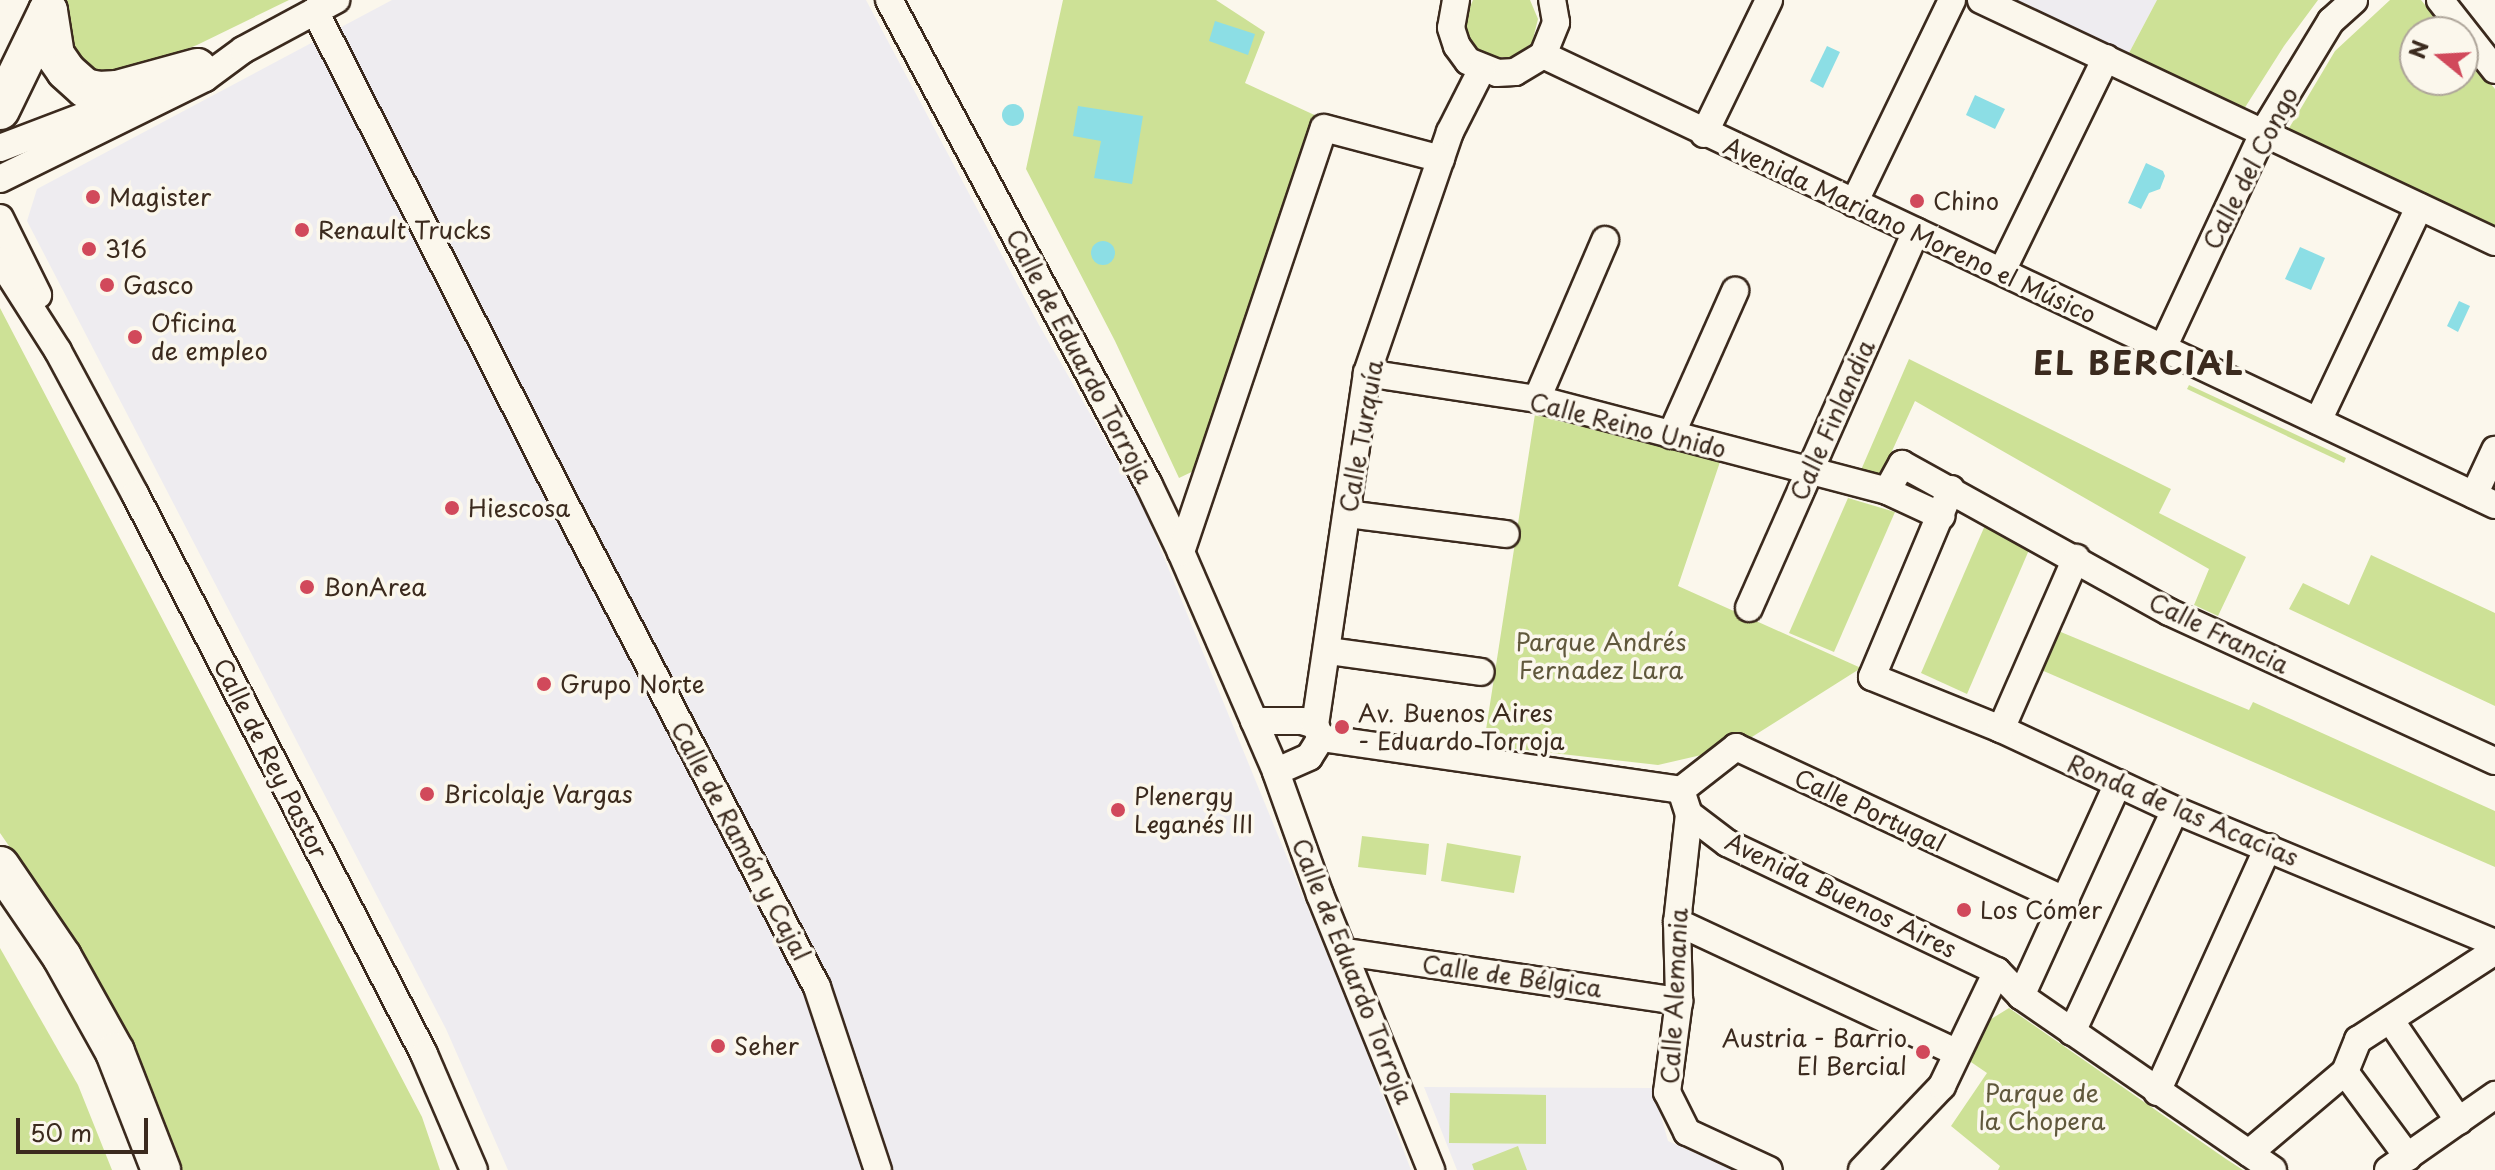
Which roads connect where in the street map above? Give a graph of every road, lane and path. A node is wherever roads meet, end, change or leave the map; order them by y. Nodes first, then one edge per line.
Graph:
1 (889, 0) edge
2 (1456, 0) edge
3 (1552, 0) edge
4 (1769, 0) edge
5 (1952, 0) edge
6 (1981, 0) edge
7 (2354, 0) edge
8 (2440, 0) edge
9 (326, 5) edge
10 (49, 6) edge
11 (243, 50) junction
12 (1543, 55) junction
13 (2106, 58) junction
14 (197, 68) junction
15 (1482, 69) junction
16 (2495, 70) edge
17 (0, 110) edge
18 (2264, 131) junction
19 (1704, 134) junction
20 (0, 148) edge
21 (1441, 159) junction
22 (33, 164) junction
23 (0, 179) edge
24 (1854, 203) junction
25 (2419, 207) junction
26 (4, 225) edge
27 (1916, 231) junction
28 (1605, 240) dead end
29 (2495, 242) edge
30 (0, 260) edge
31 (2002, 271) junction
32 (1735, 291) dead end
33 (2163, 348) junction
34 (58, 351) junction
35 (1367, 373) junction
36 (1537, 399) junction
37 (2318, 421) junction
38 (1671, 435) junction
39 (2495, 450) edge
40 (1809, 472) junction
41 (1951, 489) junction
42 (1887, 491) junction
43 (2484, 500) edge
44 (1347, 514) junction
45 (1941, 516) junction
46 (1506, 534) dead end
47 (1181, 552) junction
48 (2076, 558) junction
49 (1749, 608) dead end
50 (1328, 651) junction
51 (1481, 672) dead end
52 (1254, 721) junction
53 (2001, 729) junction
54 (1318, 732) junction
55 (2495, 761) edge
56 (1276, 772) junction
57 (2118, 783) junction
58 (1685, 802) junction
59 (2175, 810) junction
60 (2268, 847) junction
61 (0, 866) edge
62 (2066, 901) junction
63 (0, 912) edge
64 (1677, 922) junction
65 (2495, 943) edge
66 (2495, 951) edge
67 (1346, 952) junction
68 (1997, 971) junction
69 (2021, 996) junction
70 (1679, 1001) junction
71 (2391, 1021) junction
72 (2072, 1032) junction
73 (1956, 1052) junction
74 (2345, 1072) junction
75 (2157, 1092) junction
76 (2495, 1095) edge
77 (2459, 1121) junction
78 (2249, 1153) junction
79 (2398, 1164) edge
80 (134, 1170) edge
81 (161, 1170) edge
82 (474, 1170) edge
83 (878, 1170) edge
84 (1431, 1170) edge
85 (1769, 1170) edge
86 (1862, 1170) edge
87 (2273, 1170) edge

1 - 47 street, Calle de Eduardo Torroja
2 - 15 street
3 - 12 street
4 - 19 street
5 - 24 street
6 - 13 street
7 - 18 street, Calle del Congo
8 - 16 street
9 - 11 street
9 - 83 street, Calle de Ramón y Cajal
10 - 14 highway
10 - 17 highway
11 - 14 street
11 - 22 street
12 - 15 street
12 - 19 street, Avenida Mariano Moreno el Músico
13 - 18 street
13 - 31 street
14 - 20 street
15 - 21 street, Calle Turquía
18 - 25 street
18 - 33 street, Calle del Congo
19 - 24 street, Avenida Mariano Moreno el Músico
21 - 35 street, Calle Turquía
21 - 47 street
22 - 23 street
22 - 26 street
24 - 27 street, Avenida Mariano Moreno el Músico
25 - 29 street
25 - 37 street
26 - 34 street, Calle de Rey Pastor
27 - 31 street, Avenida Mariano Moreno el Músico
27 - 40 street, Calle Finlandia
28 - 36 street
30 - 34 street, Calle de Rey Pastor
31 - 33 street, Avenida Mariano Moreno el Músico
32 - 38 street
33 - 37 street, Avenida Mariano Moreno el Músico
34 - 82 street, Calle de Rey Pastor
35 - 36 street, Calle Reino Unido
35 - 44 street, Calle Turquía
36 - 38 street, Calle Reino Unido
37 - 43 street, Avenida Mariano Moreno el Músico
38 - 40 street, Calle Reino Unido
39 - 43 street
40 - 42 street, Calle Reino Unido
40 - 49 street, Calle Finlandia
41 - 42 street, Calle Francia
41 - 45 street
41 - 48 street, Calle Francia
42 - 45 street, Calle Reino Unido
44 - 46 street
44 - 50 street, Calle Turquía
45 - 53 street, Ronda de las Acacias
47 - 52 street, Calle de Eduardo Torroja
48 - 53 street
48 - 55 street, Calle Francia
50 - 51 street
50 - 54 street, Calle Turquía
52 - 54 street, Avenida Buenos Aires
52 - 56 street, Calle de Eduardo Torroja
53 - 57 street, Ronda de las Acacias
54 - 56 street
54 - 58 street, Avenida Buenos Aires
56 - 67 street, Calle de Eduardo Torroja
57 - 59 street, Ronda de las Acacias
57 - 62 street
58 - 62 street, Calle Portugal
58 - 64 street, Calle Alemania
58 - 68 street, Avenida Buenos Aires
59 - 60 street, Ronda de las Acacias
59 - 72 street
60 - 65 street, Ronda de las Acacias
60 - 75 street
61 - 81 highway
62 - 69 street
63 - 80 highway
64 - 70 street, Calle Alemania
64 - 73 street
66 - 71 street
67 - 70 street, Calle de Bélgica
67 - 84 street, Calle de Eduardo Torroja
68 - 69 street, Avenida Buenos Aires
68 - 73 street
69 - 72 street, Avenida Buenos Aires
70 - 85 street, Calle Alemania
71 - 74 street
71 - 77 street
72 - 75 street, Avenida Buenos Aires
73 - 86 street
74 - 78 street
74 - 79 street
75 - 78 street, Avenida Buenos Aires
76 - 77 street
77 - 79 street
78 - 87 street, Avenida Buenos Aires

